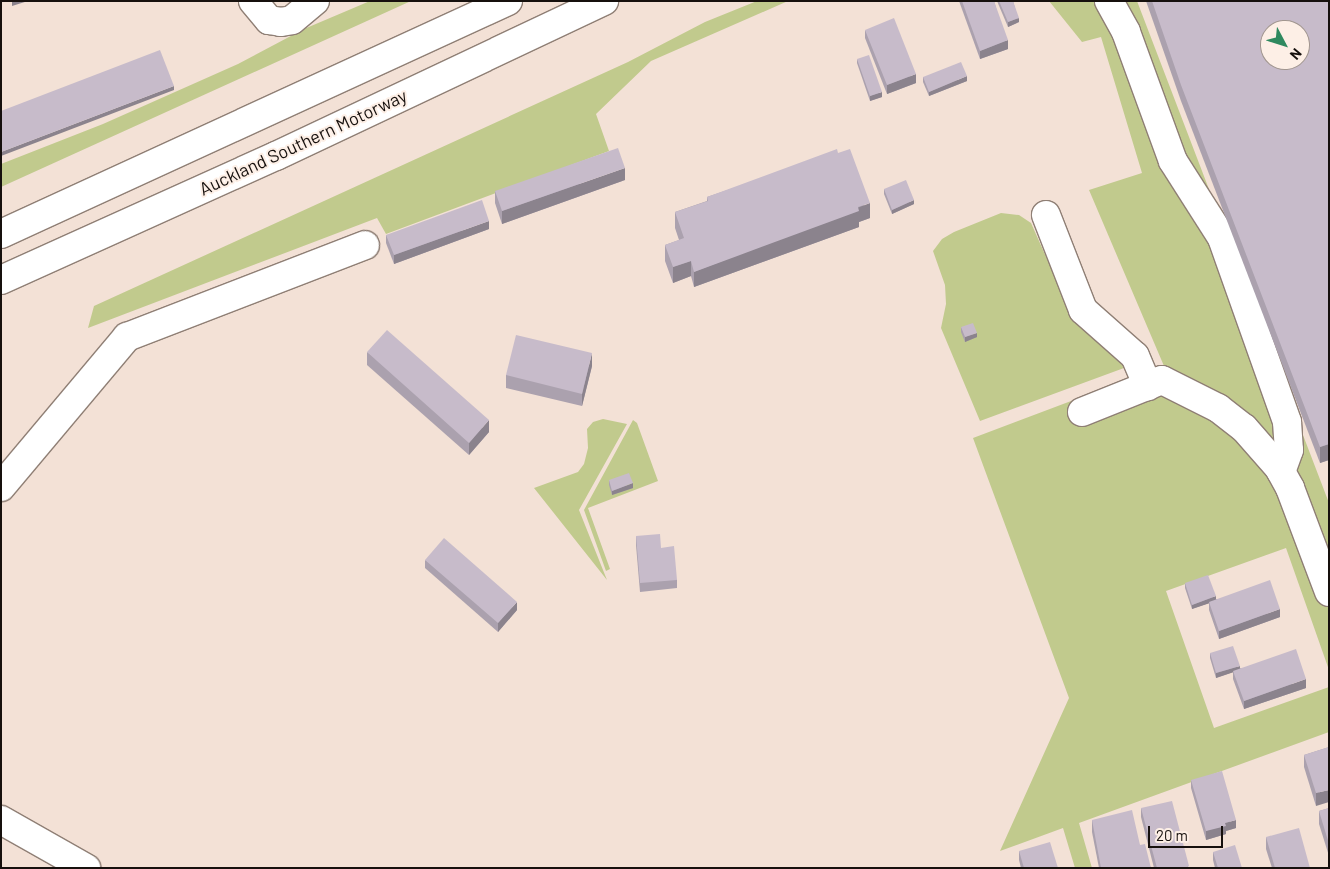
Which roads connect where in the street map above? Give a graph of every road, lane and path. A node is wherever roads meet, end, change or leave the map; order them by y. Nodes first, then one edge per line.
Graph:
1 (315, 1) edge
2 (508, 1) edge
3 (604, 1) edge
4 (1109, 1) edge
5 (254, 2) edge
6 (1046, 215) dead end
7 (1, 234) edge
8 (365, 245) dead end
9 (1, 280) edge
10 (1148, 386) junction
11 (1082, 412) dead end
12 (1281, 472) junction
13 (1, 487) edge
14 (1326, 577) edge
15 (1, 820) edge
16 (86, 868) edge

1 - 5 main road
2 - 7 main road
3 - 9 main road, Auckland Southern Motorway
4 - 12 main road
6 - 10 main road
8 - 13 main road
10 - 11 main road
10 - 12 main road
12 - 14 main road
15 - 16 main road

